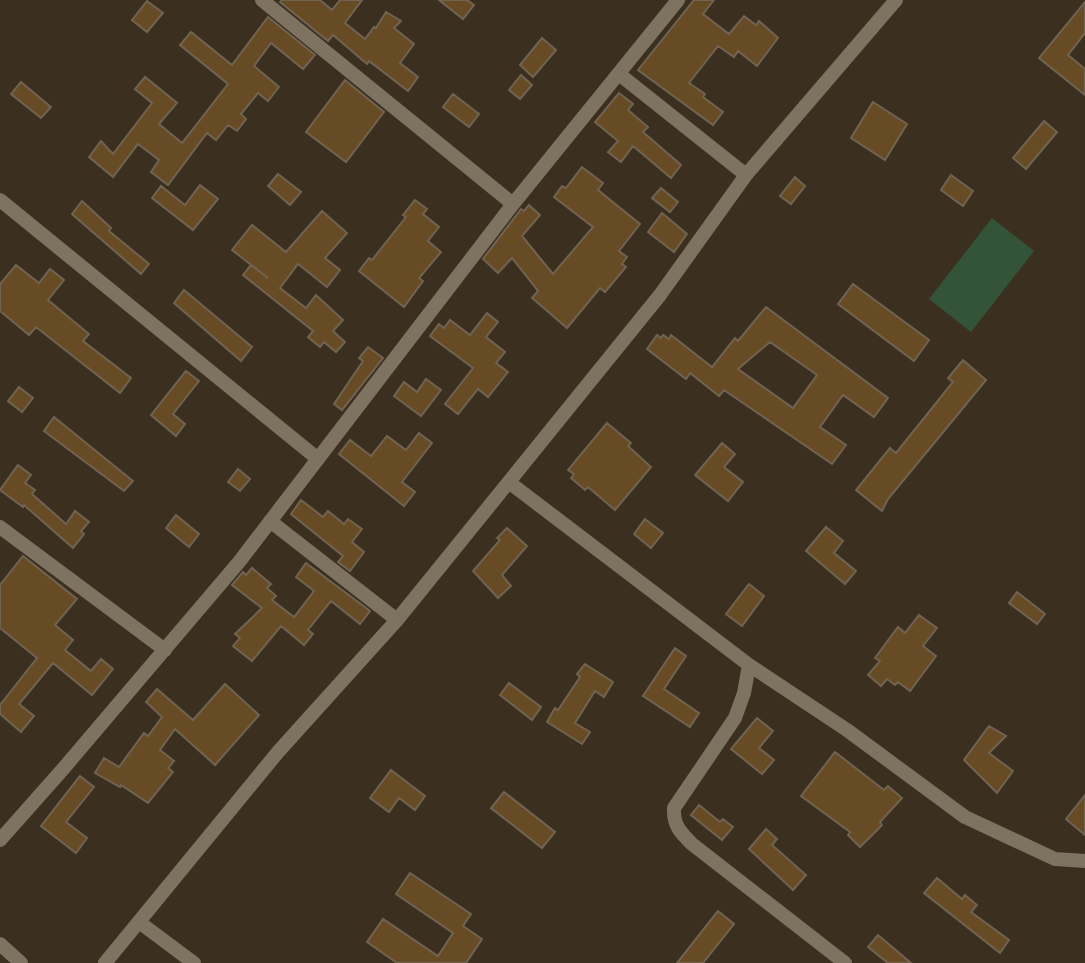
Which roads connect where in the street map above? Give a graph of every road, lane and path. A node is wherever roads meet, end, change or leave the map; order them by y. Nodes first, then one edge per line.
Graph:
1 (262, 0) edge
2 (678, 0) edge
3 (896, 0) edge
4 (619, 74) junction
5 (746, 176) junction
6 (0, 200) edge
7 (513, 204) junction
8 (318, 459) junction
9 (509, 483) junction
10 (270, 521) junction
11 (0, 527) edge
12 (397, 620) junction
13 (165, 650) junction
14 (749, 665) junction
15 (0, 840) edge
16 (1085, 861) edge
17 (139, 922) junction
18 (0, 944) edge
19 (21, 963) edge
20 (105, 963) edge
21 (194, 963) edge
22 (845, 963) edge

1 - 7 street
2 - 4 street
3 - 5 street
4 - 5 street
4 - 7 street
5 - 9 street
6 - 8 street
7 - 8 street
8 - 10 street
9 - 12 street
9 - 14 street
10 - 12 street
10 - 13 street
11 - 13 street
12 - 17 street
13 - 15 street
14 - 16 street
14 - 22 street
17 - 20 street
17 - 21 street
18 - 19 street

